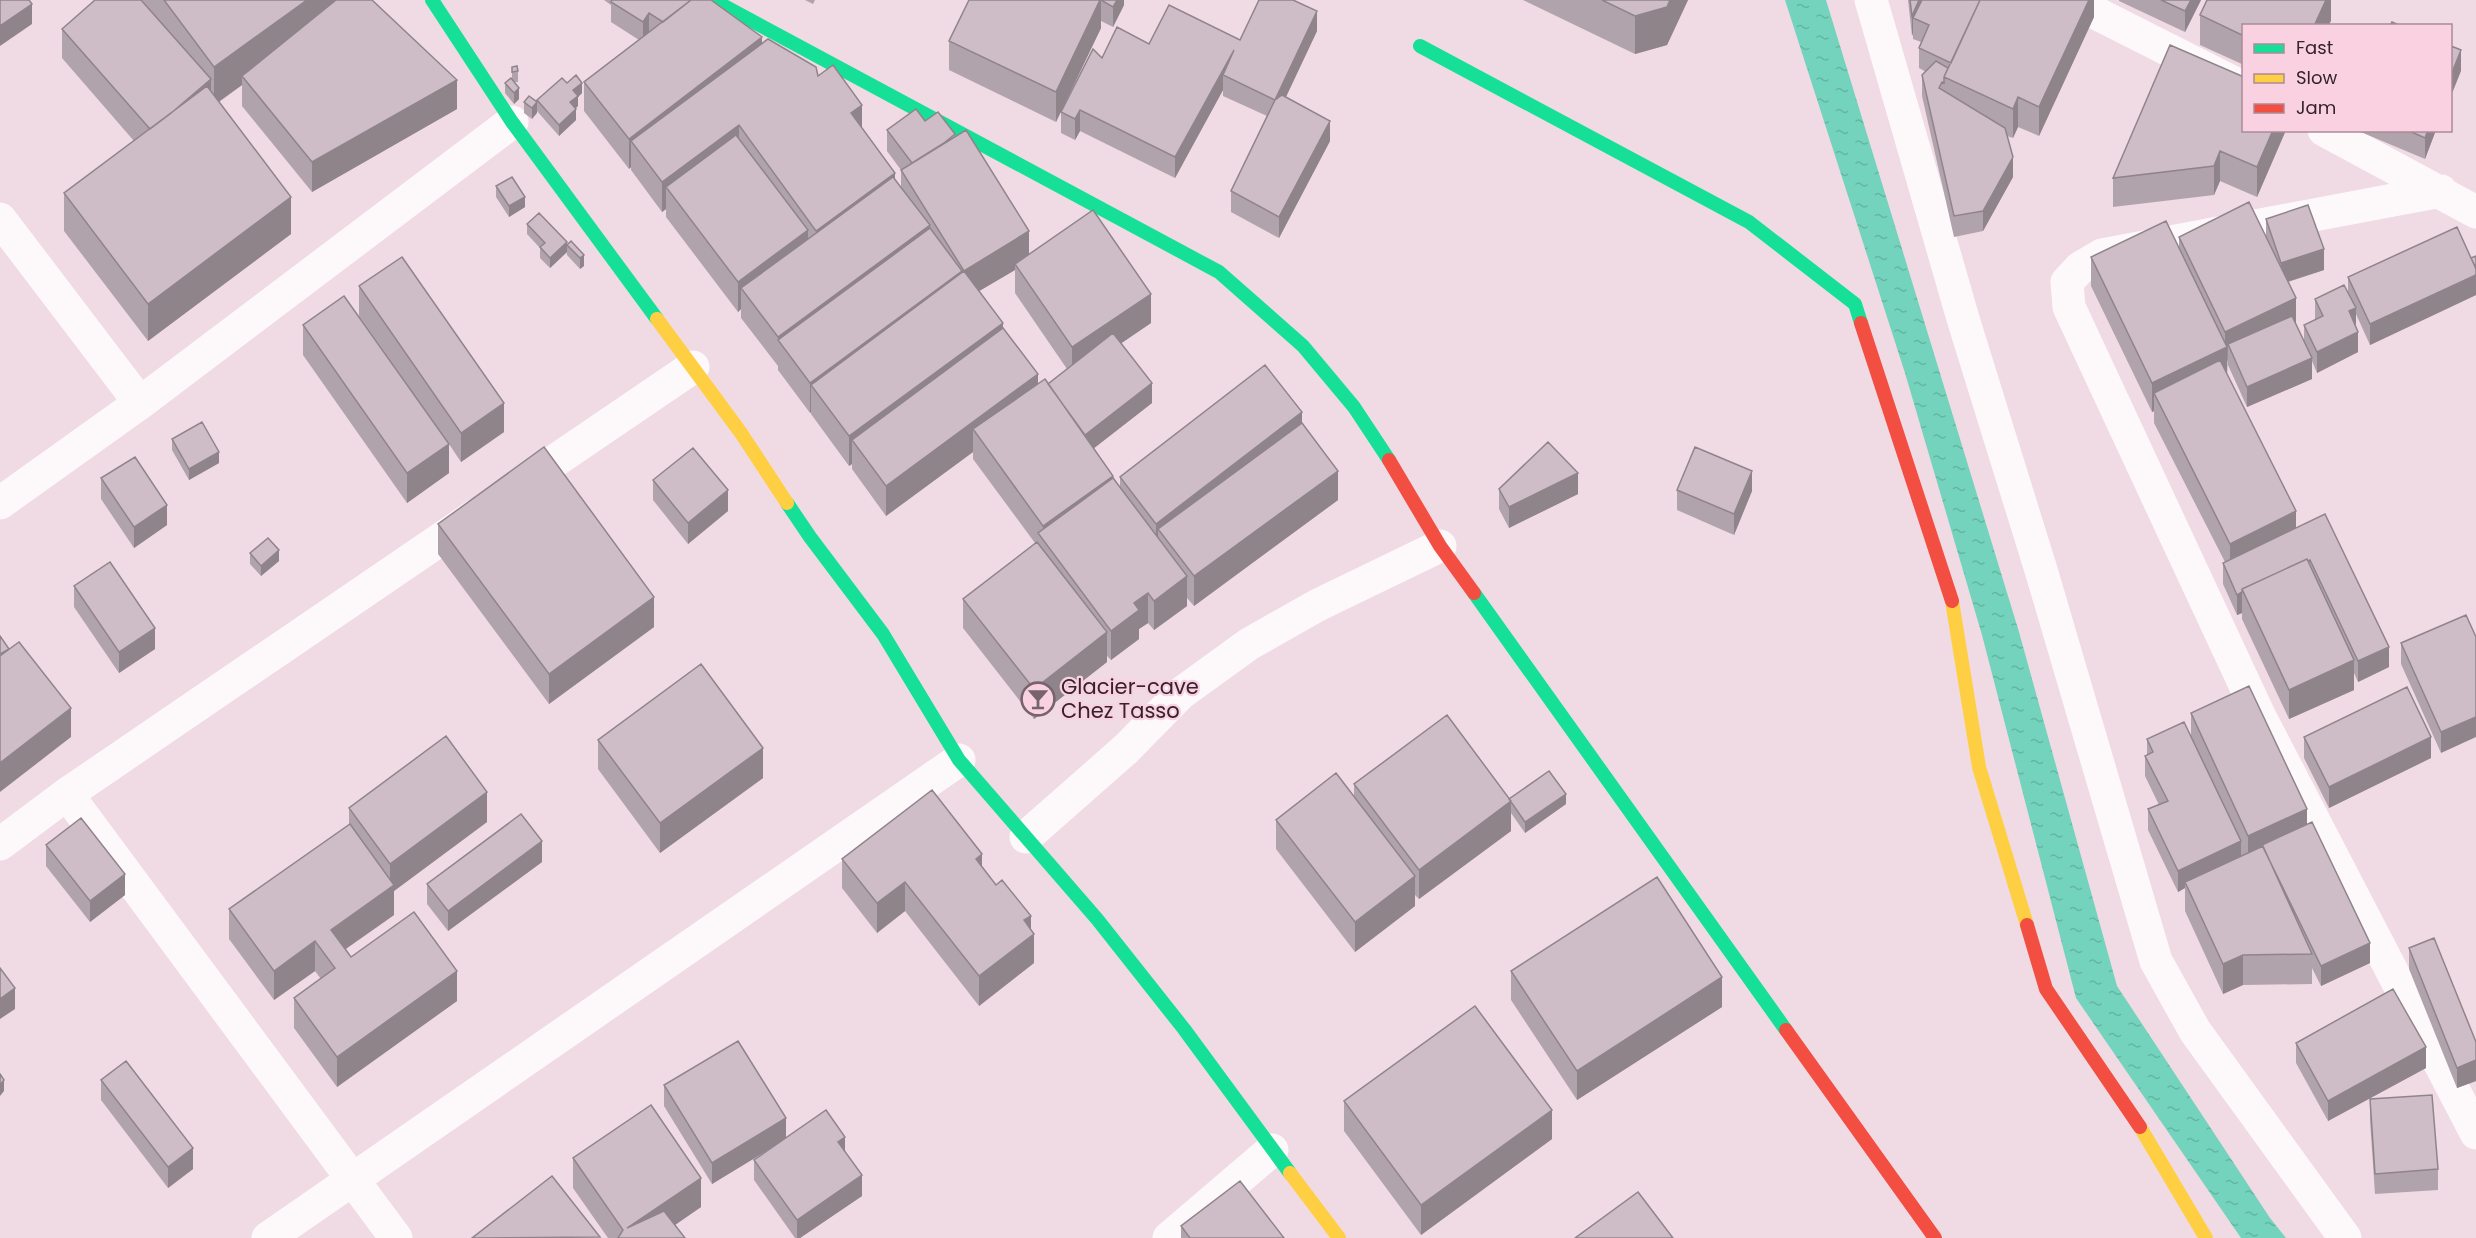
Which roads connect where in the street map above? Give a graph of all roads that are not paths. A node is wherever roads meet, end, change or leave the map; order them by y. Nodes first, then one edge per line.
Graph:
1 (432, 0) edge
2 (713, 0) edge
3 (1871, 0) edge
4 (2070, 0) edge
5 (1420, 46) dead end
6 (2242, 87) edge
7 (512, 122) junction
8 (2328, 132) edge
9 (2441, 191) junction
10 (2476, 212) edge
11 (0, 219) edge
12 (693, 367) junction
13 (140, 403) junction
14 (0, 503) edge
15 (1440, 546) junction
16 (959, 760) junction
17 (67, 794) junction
18 (1026, 837) junction
19 (0, 844) edge
20 (2476, 1133) edge
21 (1272, 1150) junction
22 (351, 1180) junction
23 (268, 1238) edge
24 (396, 1238) edge
25 (1169, 1238) edge
26 (1339, 1238) edge
27 (1935, 1238) edge
28 (2206, 1238) edge
29 (2345, 1238) edge

1 - 7 street
2 - 15 street
3 - 29 street
4 - 6 street
5 - 28 street
7 - 12 street
7 - 13 street
8 - 9 street
9 - 10 street
9 - 20 street
11 - 13 street
12 - 16 street
12 - 17 street
13 - 14 street
15 - 18 street
15 - 27 street
16 - 18 street
16 - 22 street
17 - 19 street
17 - 22 street
18 - 21 street
21 - 25 street
21 - 26 street
22 - 23 street
22 - 24 street

